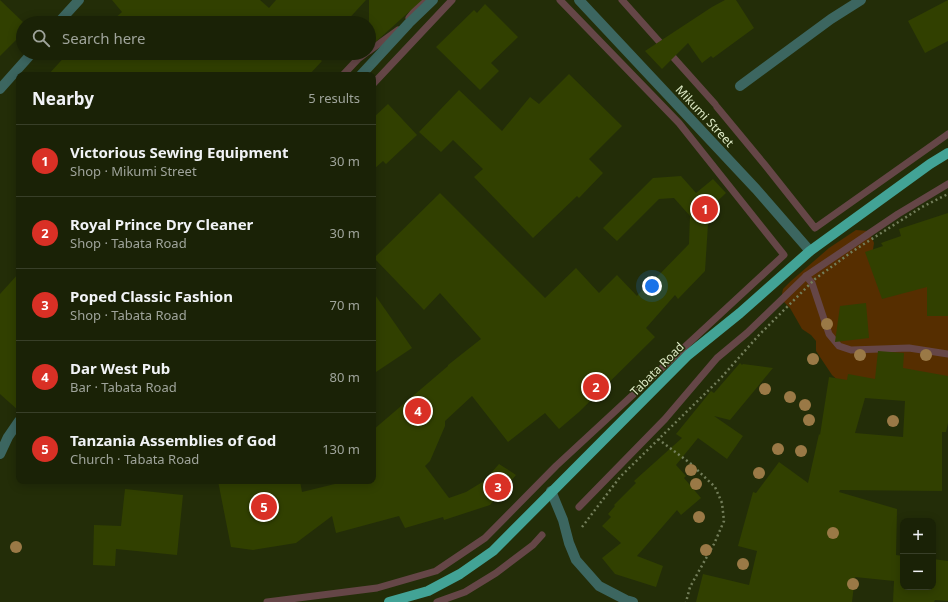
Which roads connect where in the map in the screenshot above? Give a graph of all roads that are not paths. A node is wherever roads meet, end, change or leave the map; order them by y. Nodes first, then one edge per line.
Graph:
1 (79, 0) edge
2 (433, 0) edge
3 (579, 0) edge
4 (862, 0) edge
5 (64, 16) edge
6 (376, 58) edge
7 (26, 60) edge
8 (375, 60) edge
9 (364, 72) edge
10 (740, 86) dead end
11 (0, 89) edge
12 (948, 153) edge
13 (810, 251) junction
14 (16, 425) edge
15 (0, 454) edge
16 (551, 492) junction
17 (628, 601) edge
18 (389, 602) edge

1 - 5 street
2 - 6 street
3 - 13 street, Mikumi Street
4 - 10 street
7 - 11 street
8 - 9 street
12 - 13 main road, Tabata Road
13 - 16 main road, Tabata Road
14 - 15 street
16 - 17 street
16 - 18 main road, Tabata Road

